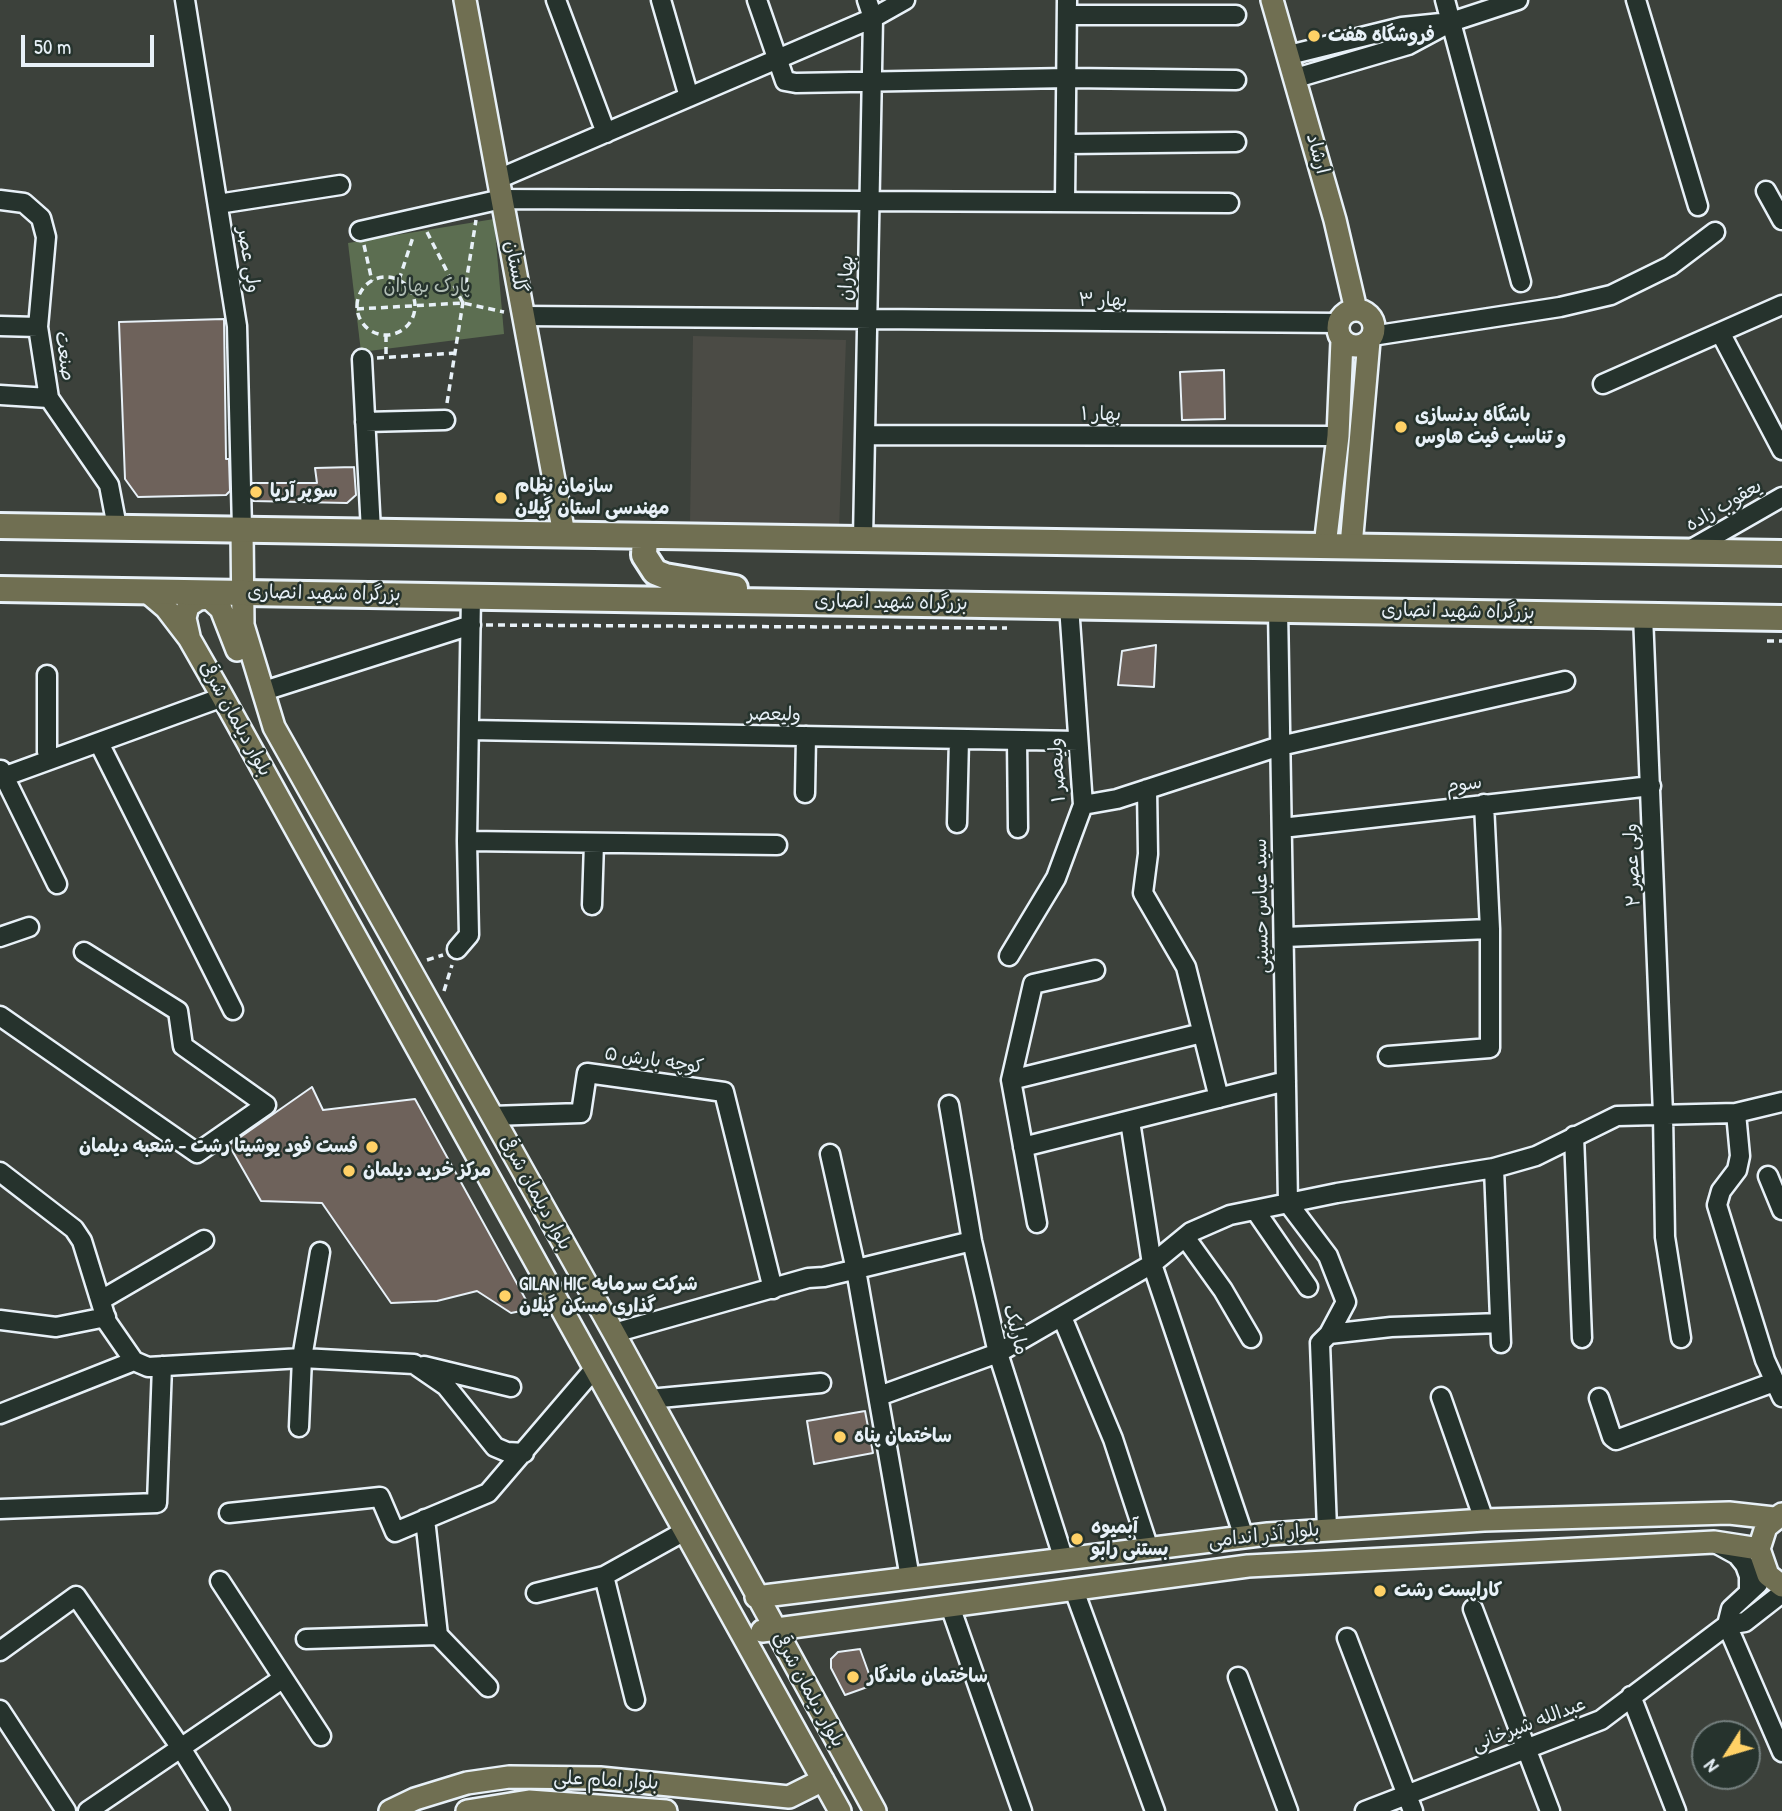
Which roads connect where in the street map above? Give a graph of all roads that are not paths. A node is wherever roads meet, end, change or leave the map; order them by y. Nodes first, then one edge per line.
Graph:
1 (185, 0) edge
2 (465, 0) edge
3 (556, 0) edge
4 (661, 0) edge
5 (757, 0) edge
6 (867, 0) edge
7 (905, 0) edge
8 (1272, 0) edge
9 (1445, 0) edge
10 (1518, 0) edge
11 (1636, 0) edge
12 (1068, 7) edge
13 (1236, 15) dead end
14 (873, 18) junction
15 (1451, 22) junction
16 (1289, 55) junction
17 (776, 60) junction
18 (1068, 78) junction
19 (1296, 78) junction
20 (1236, 80) dead end
21 (872, 82) junction
22 (689, 97) junction
23 (606, 133) junction
24 (1236, 142) dead end
25 (1067, 144) junction
26 (340, 185) dead end
27 (500, 189) junction
28 (1766, 191) dead end
29 (0, 200) edge
30 (870, 201) junction
31 (1065, 202) junction
32 (1229, 203) dead end
33 (218, 204) junction
34 (1698, 206) dead end
35 (1782, 220) edge
36 (360, 231) road end
37 (1715, 232) dead end
38 (1521, 282) dead end
39 (1782, 305) edge
40 (1356, 310) junction
41 (524, 316) junction
42 (867, 321) junction
43 (0, 326) edge
44 (38, 327) junction
45 (1340, 332) junction
46 (1721, 334) junction
47 (1371, 339) junction
48 (362, 359) road end
49 (1603, 384) dead end
50 (0, 395) edge
51 (49, 398) junction
52 (444, 420) road end
53 (365, 422) junction
54 (865, 435) junction
55 (1338, 436) junction
56 (1782, 450) edge
57 (1782, 497) edge
58 (0, 526) edge
59 (117, 527) junction
60 (242, 529) junction
61 (371, 531) junction
62 (564, 534) junction
63 (645, 536) junction
64 (863, 539) junction
65 (1325, 546) junction
66 (1351, 546) junction
67 (1686, 552) junction
68 (1782, 553) edge
69 (0, 589) edge
70 (146, 591) junction
71 (243, 593) junction
72 (471, 596) junction
73 (812, 602) junction
74 (1069, 606) junction
75 (1278, 609) junction
76 (1643, 615) junction
77 (1782, 618) edge
78 (471, 625) junction
79 (189, 638) junction
80 (47, 675) dead end
81 (1565, 681) dead end
82 (264, 691) junction
83 (221, 693) junction
84 (274, 727) junction
85 (469, 730) junction
86 (806, 736) junction
87 (959, 739) junction
88 (1017, 740) junction
89 (1078, 741) junction
90 (99, 743) junction
91 (1280, 746) junction
92 (47, 752) junction
93 (1, 774) edge
94 (1651, 786) junction
95 (1147, 789) junction
96 (805, 793) dead end
97 (1484, 804) junction
98 (1083, 805) junction
99 (957, 823) dead end
100 (1018, 828) dead end
101 (1282, 828) junction
102 (467, 841) junction
103 (594, 843) junction
104 (777, 845) dead end
105 (57, 884) dead end
106 (592, 905) dead end
107 (29, 927) dead end
108 (1490, 929) junction
109 (0, 937) edge
110 (1283, 937) junction
111 (457, 949) road end
112 (84, 952) dead end
113 (1009, 956) dead end
114 (1095, 970) dead end
115 (233, 1010) dead end
116 (0, 1016) edge
117 (1202, 1033) junction
118 (1388, 1056) dead end
119 (1011, 1080) junction
120 (1286, 1081) junction
121 (1219, 1098) junction
122 (1782, 1102) edge
123 (949, 1105) dead end
124 (1736, 1113) junction
125 (1663, 1114) junction
126 (492, 1116) junction
127 (1130, 1121) junction
128 (1574, 1136) junction
129 (1023, 1147) junction
130 (830, 1154) dead end
131 (1494, 1168) junction
132 (0, 1172) edge
133 (1768, 1176) dead end
134 (1288, 1203) junction
135 (1255, 1210) junction
136 (1782, 1210) edge
137 (1037, 1223) dead end
138 (1185, 1237) junction
139 (204, 1240) dead end
140 (972, 1241) junction
141 (320, 1252) dead end
142 (1152, 1264) junction
143 (856, 1270) junction
144 (1308, 1287) dead end
145 (773, 1289) junction
146 (103, 1308) junction
147 (1062, 1317) junction
148 (0, 1320) edge
149 (1500, 1323) junction
150 (614, 1333) junction
151 (1329, 1334) junction
152 (1251, 1338) dead end
153 (1582, 1338) dead end
154 (1681, 1338) dead end
155 (1501, 1343) dead end
156 (999, 1353) junction
157 (302, 1358) junction
158 (134, 1362) junction
159 (414, 1364) junction
160 (162, 1366) junction
161 (595, 1368) junction
162 (821, 1382) dead end
163 (511, 1387) dead end
164 (1778, 1390) edge
165 (880, 1396) junction
166 (1441, 1397) dead end
167 (1599, 1398) dead end
168 (649, 1399) junction
169 (0, 1414) edge
170 (299, 1427) dead end
171 (524, 1453) junction
172 (0, 1509) edge
173 (229, 1513) dead end
174 (1778, 1516) edge
175 (425, 1519) junction
176 (1484, 1520) junction
177 (1327, 1529) junction
178 (685, 1531) junction
179 (1244, 1537) junction
180 (1714, 1542) junction
181 (1149, 1549) junction
182 (1759, 1549) junction
183 (1064, 1560) junction
184 (1330, 1562) junction
185 (604, 1576) junction
186 (910, 1578) junction
187 (220, 1581) dead end
188 (1775, 1581) edge
189 (834, 1589) junction
190 (1074, 1590) junction
191 (1749, 1592) junction
192 (536, 1593) dead end
193 (1782, 1593) edge
194 (756, 1597) junction
195 (950, 1606) junction
196 (727, 1607) junction
197 (1473, 1609) dead end
198 (840, 1622) junction
199 (1727, 1625) junction
200 (775, 1630) junction
201 (438, 1636) junction
202 (1347, 1638) dead end
203 (306, 1639) dead end
204 (0, 1651) edge
205 (1238, 1677) dead end
206 (282, 1679) junction
207 (488, 1687) dead end
208 (1631, 1696) junction
209 (635, 1700) dead end
210 (0, 1710) edge
211 (1777, 1722) edge
212 (321, 1736) dead end
213 (181, 1748) junction
214 (1524, 1750) junction
215 (1782, 1752) edge
216 (823, 1780) junction
217 (1410, 1803) edge
218 (794, 1804) edge
219 (530, 1806) edge
220 (66, 1811) edge
221 (88, 1811) edge
222 (220, 1811) edge
223 (390, 1811) edge
224 (467, 1811) edge
225 (666, 1811) edge
226 (840, 1811) edge
227 (875, 1811) edge
228 (1022, 1811) edge
229 (1154, 1811) edge
230 (1288, 1811) edge
231 (1365, 1811) edge
232 (1550, 1811) edge
233 (1676, 1811) edge

1 - 33 street, ولی عصر
2 - 27 main road, گلستان
3 - 23 street
4 - 22 street
5 - 17 street
6 - 14 street, بهاران
7 - 14 street
8 - 16 main road, ارشاد
9 - 15 street
10 - 15 street
11 - 34 street
12 - 13 street
12 - 18 street
14 - 17 street
14 - 21 street, بهاران
15 - 16 street
15 - 19 street
15 - 38 street
16 - 19 main road, ارشاد
17 - 21 street
17 - 22 street
18 - 20 street
18 - 21 street
18 - 25 street
19 - 40 main road, ارشاد
21 - 30 street, بهاران
22 - 23 street
23 - 27 street
24 - 25 street
25 - 31 street
26 - 33 street
27 - 30 street
27 - 36 street
27 - 41 main road, گلستان
28 - 35 street
29 - 44 street, صنعت
30 - 31 street
30 - 42 street, بهاران
31 - 32 street
33 - 60 street, ولی عصر
37 - 47 street
39 - 46 street
40 - 45 main road
40 - 47 main road
41 - 42 street, بهار ۳
41 - 62 main road, گلستان
42 - 45 street, بهار ۳
42 - 54 street, بهاران
43 - 44 street
44 - 51 street, صنعت
45 - 47 main road
45 - 55 main road
46 - 49 street
46 - 56 street
47 - 66 main road
48 - 53 street
50 - 51 street
51 - 59 street, صنعت
52 - 53 street
53 - 61 street
54 - 55 street, بهار ۱
54 - 64 street, بهاران
55 - 65 main road
57 - 67 street, یعقوب زاده
58 - 59 highway
59 - 60 highway
60 - 61 highway
60 - 71 main road, بلوار دیلمان شرقی
61 - 62 highway
62 - 63 highway
63 - 64 highway
63 - 73 highway
64 - 65 highway
65 - 66 highway
66 - 67 highway
67 - 68 highway
69 - 70 highway, بزرگراه شهید انصاری
70 - 71 highway, بزرگراه شهید انصاری
70 - 79 main road, بلوار دیلمان شرقی
71 - 72 highway, بزرگراه شهید انصاری
71 - 82 main road, بلوار دیلمان شرقی
72 - 73 highway, بزرگراه شهید انصاری
72 - 78 street
73 - 74 highway, بزرگراه شهید انصاری
74 - 75 highway, بزرگراه شهید انصاری
74 - 89 street, ولیعصر ۱
75 - 76 highway, بزرگراه شهید انصاری
75 - 91 street, سید عباس حسینی
76 - 77 highway, بزرگراه شهید انصاری
76 - 94 street, ولی عصر ۲
78 - 82 street
78 - 85 street
79 - 83 main road, بلوار دیلمان شرقی
79 - 84 main road
80 - 92 street
81 - 91 street
82 - 84 main road, بلوار دیلمان شرقی
83 - 90 street
83 - 92 street
83 - 161 main road, بلوار دیلمان شرقی
84 - 126 main road, بلوار دیلمان شرقی
85 - 86 street, ولیعصر
85 - 102 street
86 - 87 street, ولیعصر
86 - 96 street
87 - 88 street, ولیعصر
87 - 99 street
88 - 89 street, ولیعصر
88 - 100 street
89 - 98 street, ولیعصر ۱
90 - 93 street
90 - 115 street
91 - 95 street
91 - 101 street, سید عباس حسینی
92 - 93 street
93 - 105 street
94 - 97 street, سوم
94 - 125 street, ولی عصر ۲
95 - 98 street
95 - 117 street
97 - 101 street, سوم
97 - 108 street
98 - 113 street, ولیعصر ۱
101 - 110 street, سید عباس حسینی
102 - 103 street
102 - 111 street
103 - 104 street
103 - 106 street
107 - 109 street
108 - 110 street
108 - 118 street
110 - 120 street, سید عباس حسینی
112 - 116 street
114 - 119 street
117 - 119 street
117 - 121 street
119 - 129 street
120 - 121 street
120 - 134 street, سید عباس حسینی
121 - 127 street
122 - 124 street
123 - 140 street, مارلیک
124 - 125 street
124 - 164 street
125 - 128 street
125 - 154 street, ولی عصر ۲
126 - 145 street, کوچه بارش ۵
126 - 150 main road, بلوار دیلمان شرقی
127 - 129 street
127 - 142 street
128 - 131 street
128 - 153 street
129 - 137 street
130 - 143 street
131 - 134 street
131 - 149 street
132 - 146 street
133 - 136 street
134 - 135 street
134 - 151 street
135 - 138 street
135 - 144 street
138 - 142 street
138 - 152 street
139 - 146 street
140 - 143 street
140 - 156 street, مارلیک
141 - 157 street
142 - 147 street
142 - 179 street
143 - 145 street
143 - 165 street
145 - 150 street
146 - 148 street
146 - 158 street
147 - 156 street
147 - 181 street
149 - 151 street
149 - 155 street
150 - 161 main road
150 - 168 main road, بلوار دیلمان شرقی
151 - 177 street
156 - 165 street
156 - 183 street, مارلیک
157 - 159 street
157 - 160 street
157 - 170 street
158 - 160 street
158 - 169 street
159 - 163 street
159 - 171 street
160 - 172 street
161 - 171 street
161 - 178 main road, بلوار دیلمان شرقی
162 - 168 street
164 - 167 street
165 - 186 street
166 - 176 street
168 - 194 main road, بلوار دیلمان شرقی
171 - 175 street
173 - 175 street
174 - 176 main road, بلوار آذر اندامی
174 - 182 main road
175 - 201 street
176 - 177 main road, بلوار آذر اندامی
177 - 179 main road, بلوار آذر اندامی
177 - 184 main road
178 - 185 street
178 - 196 main road, بلوار دیلمان شرقی
179 - 181 main road, بلوار آذر اندامی
180 - 182 main road, بلوار آذر اندامی
180 - 184 main road, بلوار آذر اندامی
180 - 191 street
181 - 183 main road, بلوار آذر اندامی
182 - 188 main road
183 - 186 main road, بلوار آذر اندامی
184 - 190 main road, بلوار آذر اندامی
185 - 192 street
185 - 209 street
186 - 189 main road, بلوار آذر اندامی
187 - 206 street
188 - 191 street, عبدالله شیرخانی
189 - 194 main road, بلوار آذر اندامی
189 - 198 main road
190 - 195 main road, بلوار آذر اندامی
190 - 229 street
191 - 199 street, عبدالله شیرخانی
193 - 199 street, عبدالله شیرخانی
194 - 200 main road, بلوار دیلمان شرقی
195 - 198 main road, بلوار آذر اندامی
195 - 228 street
196 - 200 main road
196 - 216 main road, بلوار دیلمان شرقی
197 - 214 street
198 - 200 main road, بلوار آذر اندامی
199 - 208 street, عبدالله شیرخانی
199 - 211 street
200 - 227 main road, بلوار دیلمان شرقی
201 - 203 street
201 - 207 street
202 - 217 street
204 - 213 street
205 - 230 street
206 - 212 street
206 - 213 street
208 - 214 street, عبدالله شیرخانی
208 - 233 street
210 - 220 street
211 - 215 street
213 - 221 street
213 - 222 street
214 - 217 street, عبدالله شیرخانی
214 - 232 street
216 - 218 main road, بلوار امام علی
216 - 226 main road, بلوار دیلمان شرقی
217 - 231 street, عبدالله شیرخانی
218 - 223 main road, بلوار امام علی
219 - 224 main road, بلوار امام علی
219 - 225 main road, بلوار امام علی

